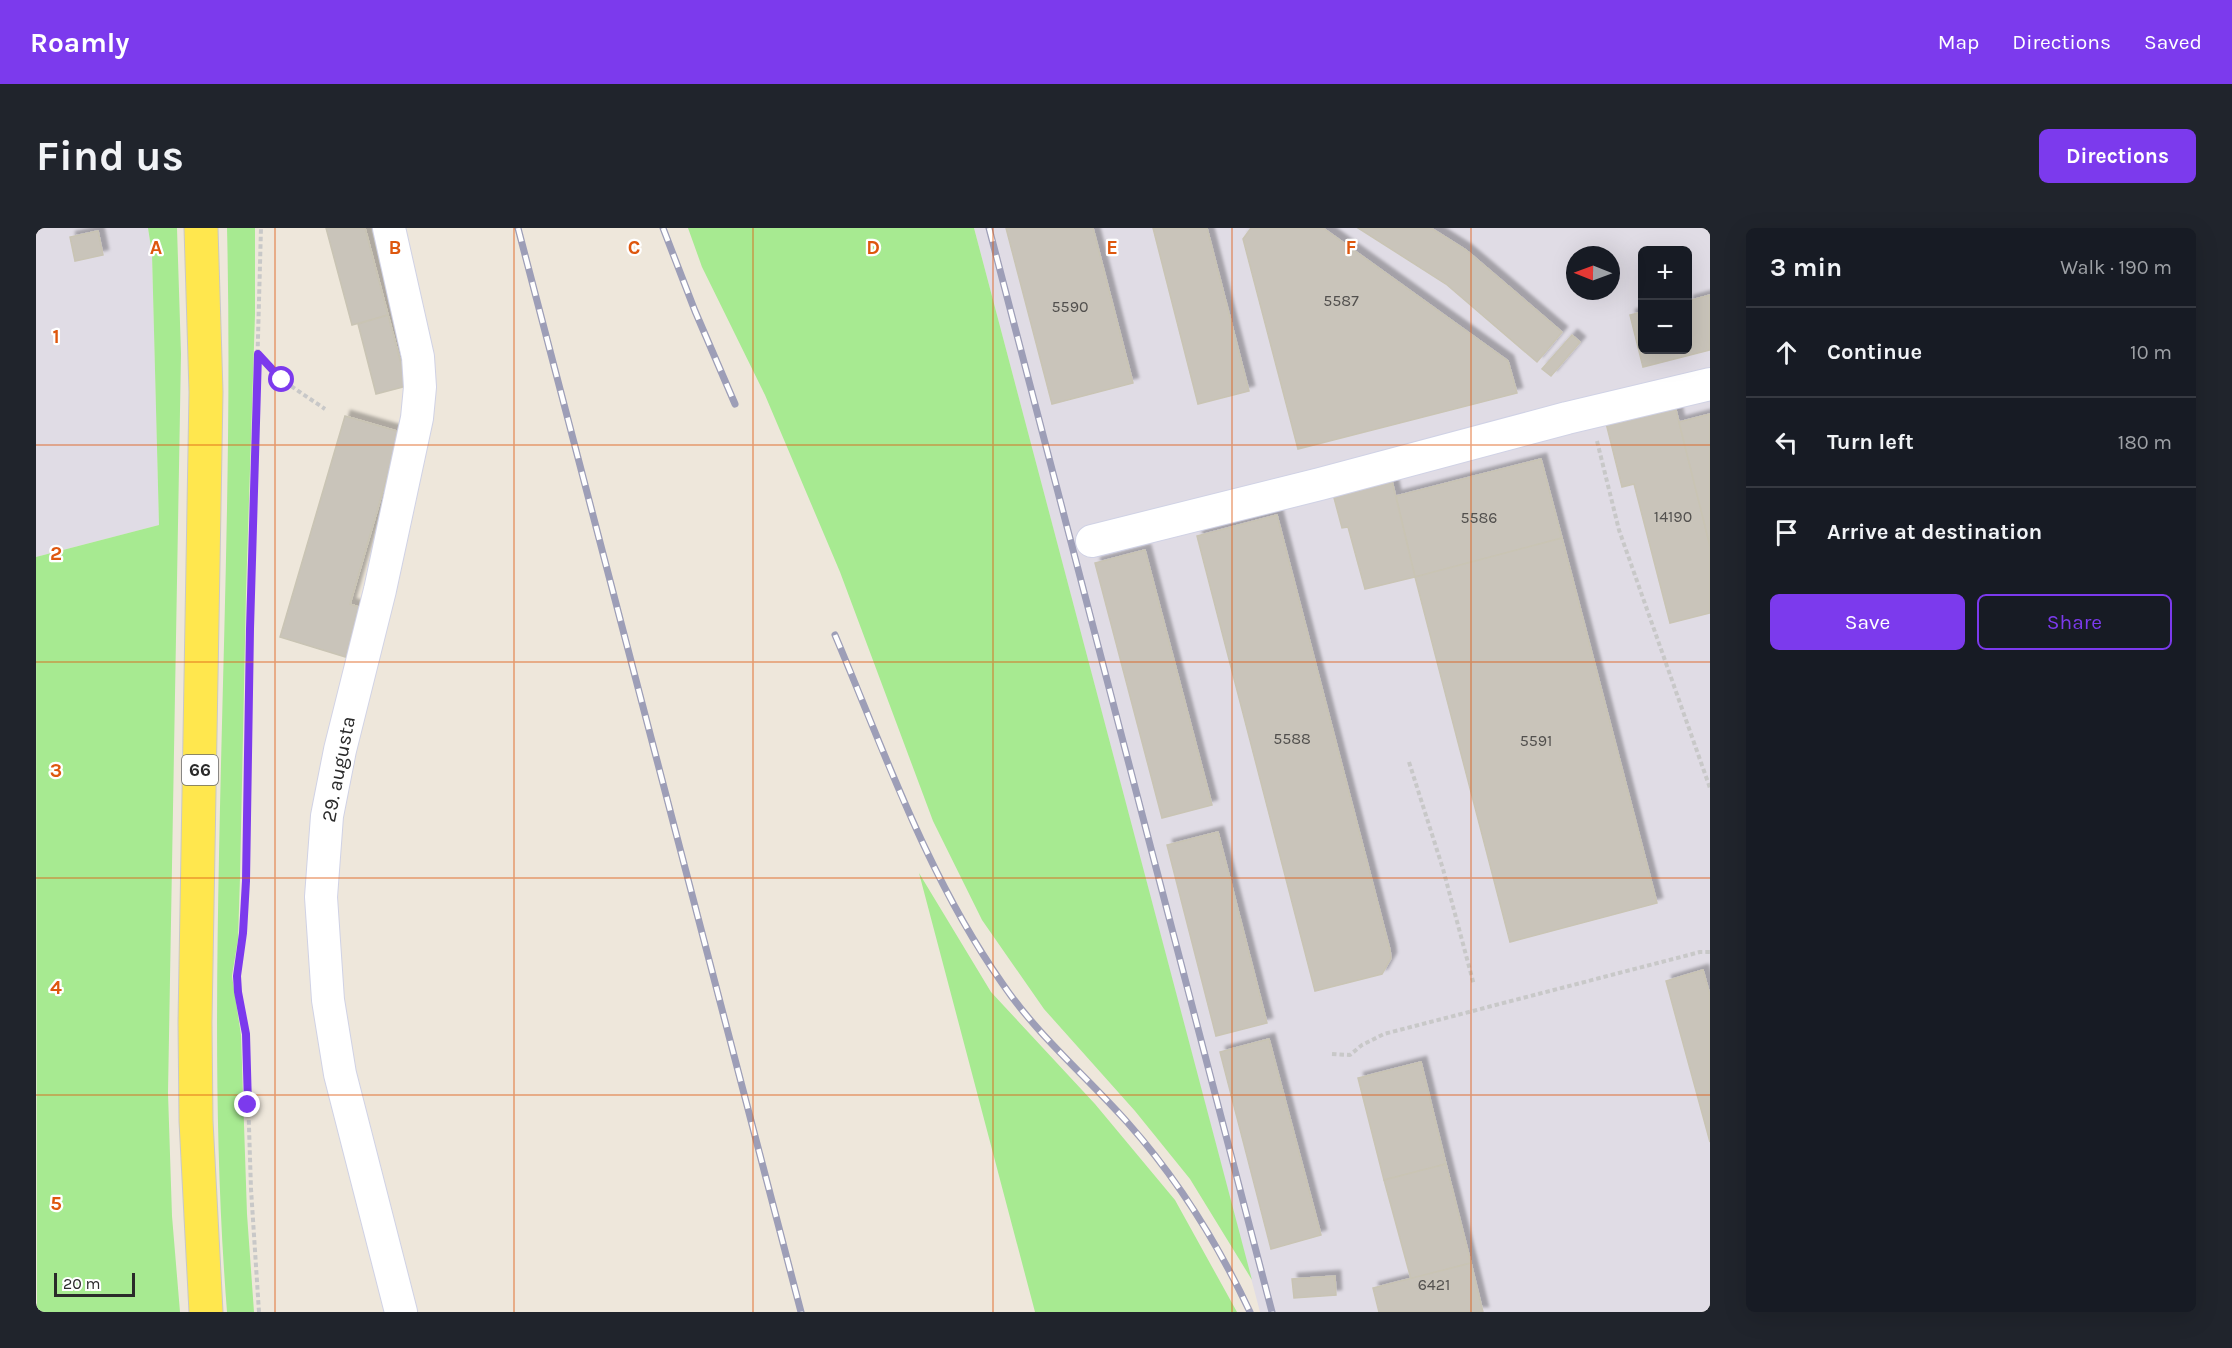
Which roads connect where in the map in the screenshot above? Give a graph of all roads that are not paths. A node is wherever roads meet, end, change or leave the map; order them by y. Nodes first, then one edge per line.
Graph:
1 (201, 228) edge
2 (389, 228) edge
3 (1710, 384) edge
4 (1092, 541) dead end
5 (206, 1312) edge
6 (402, 1312) edge

1 - 5 main road, 66
2 - 6 lane, 29. augusta
3 - 4 lane

